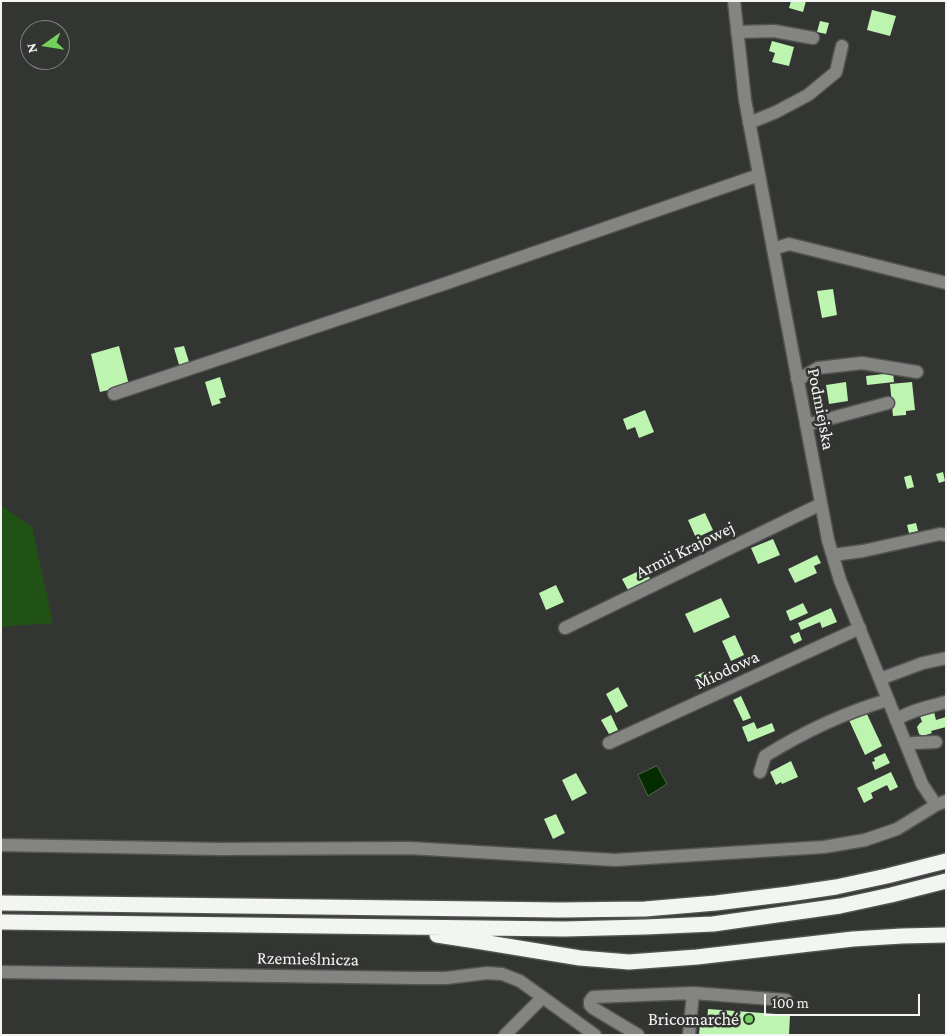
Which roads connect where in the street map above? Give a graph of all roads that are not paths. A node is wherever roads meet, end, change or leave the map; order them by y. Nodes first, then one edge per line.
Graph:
1 (734, 1) edge
2 (737, 32) junction
3 (813, 38) dead end
4 (842, 46) dead end
5 (749, 123) junction
6 (759, 175) junction
7 (773, 249) junction
8 (946, 283) edge
9 (917, 372) dead end
10 (797, 378) junction
11 (114, 394) dead end
12 (888, 403) dead end
13 (806, 425) junction
14 (821, 504) junction
15 (946, 535) edge
16 (832, 556) junction
17 (565, 628) dead end
18 (860, 628) junction
19 (946, 658) edge
20 (880, 679) junction
21 (888, 700) junction
22 (946, 702) edge
23 (896, 720) junction
24 (936, 742) dead end
25 (609, 743) dead end
26 (907, 746) junction
27 (760, 772) dead end
28 (941, 803) edge
29 (1, 845) edge
30 (946, 861) edge
31 (946, 880) edge
32 (1, 903) edge
33 (1, 922) edge
34 (384, 927) junction
35 (946, 935) edge
36 (1, 972) edge
37 (693, 993) junction
38 (542, 998) junction
39 (786, 1000) dead end
40 (505, 1035) edge
41 (595, 1035) edge
42 (638, 1035) edge
43 (690, 1035) edge

1 - 2 street, Podmiejska
2 - 3 street
2 - 5 street, Podmiejska
4 - 5 street
5 - 6 street, Podmiejska
6 - 7 street, Podmiejska
6 - 11 street
7 - 8 street
7 - 10 street, Podmiejska
9 - 10 street
10 - 13 street, Podmiejska
12 - 13 street
13 - 14 street, Podmiejska
14 - 16 street, Podmiejska
14 - 17 street, Armii Krajowej
15 - 16 street
16 - 18 street, Podmiejska
18 - 20 street, Podmiejska
18 - 25 street, Miodowa
19 - 20 street
20 - 21 street, Podmiejska
21 - 23 street, Podmiejska
21 - 27 street
22 - 23 street
23 - 26 street, Podmiejska
24 - 26 street
26 - 28 street, Podmiejska
28 - 29 street
30 - 32 highway
31 - 34 highway
33 - 34 highway
34 - 35 highway
36 - 38 street, Rzemieślnicza
37 - 39 street
37 - 42 street
37 - 43 street
38 - 40 street
38 - 41 street, Rzemieślnicza

